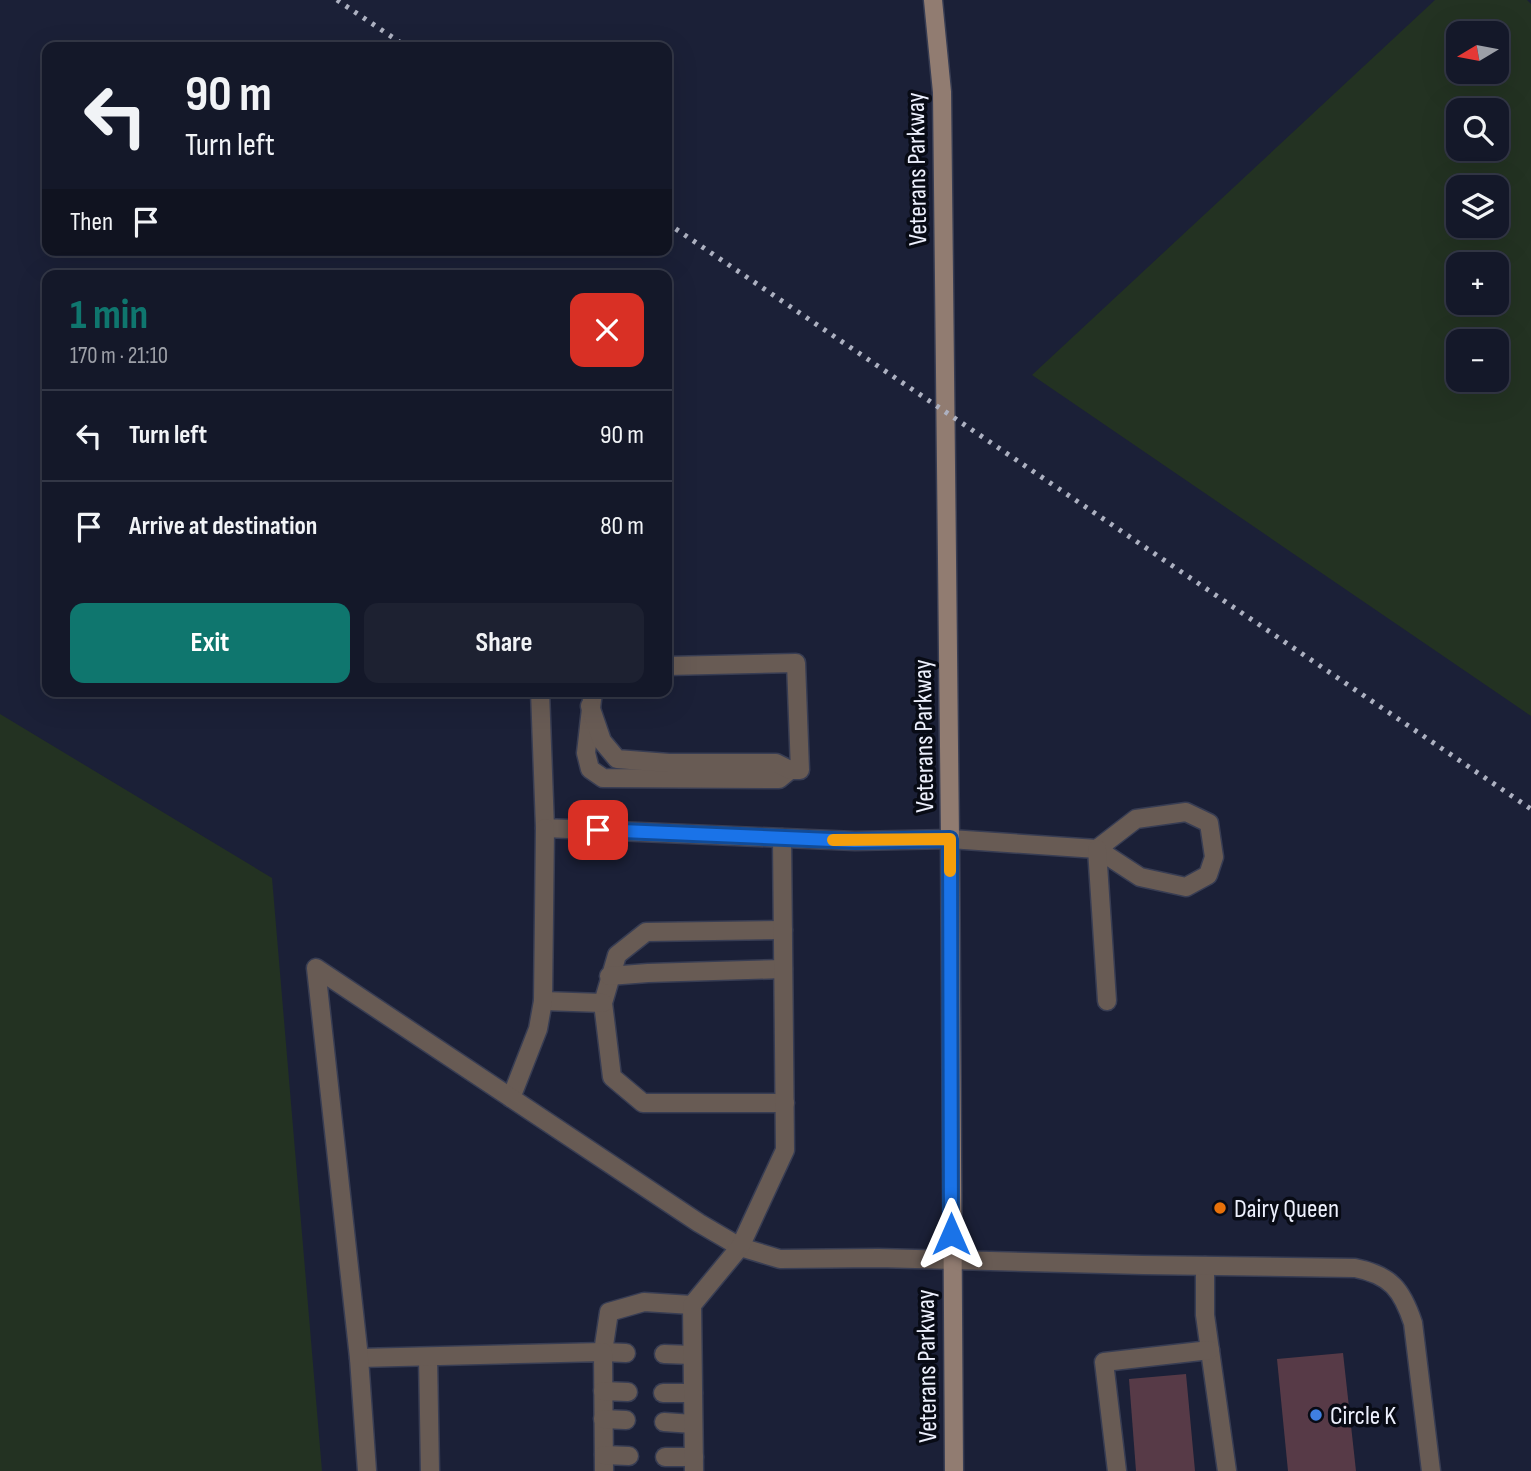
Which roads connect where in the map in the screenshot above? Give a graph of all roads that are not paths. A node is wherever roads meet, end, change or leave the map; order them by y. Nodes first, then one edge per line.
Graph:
1 (933, 0) edge
2 (672, 666) edge
3 (540, 697) edge
4 (592, 699) edge
5 (795, 770) junction
6 (545, 828) junction
7 (782, 838) junction
8 (950, 839) junction
9 (1097, 849) junction
10 (783, 930) junction
11 (783, 969) junction
12 (609, 976) junction
13 (543, 1001) junction
14 (1107, 1001) dead end
15 (603, 1003) junction
16 (511, 1098) junction
17 (785, 1103) junction
18 (740, 1247) junction
19 (951, 1261) junction
20 (1205, 1265) junction
21 (692, 1305) junction
22 (1210, 1350) junction
23 (603, 1352) junction
24 (626, 1353) dead end
25 (664, 1354) dead end
26 (692, 1355) junction
27 (428, 1356) junction
28 (359, 1358) junction
29 (603, 1391) junction
30 (628, 1392) dead end
31 (663, 1392) dead end
32 (693, 1393) junction
33 (603, 1419) junction
34 (626, 1420) dead end
35 (664, 1422) dead end
36 (693, 1424) junction
37 (629, 1456) dead end
38 (665, 1457) dead end
39 (604, 1463) edge
40 (694, 1464) edge
41 (367, 1471) edge
42 (430, 1471) edge
43 (954, 1471) edge
44 (1116, 1471) edge
45 (1227, 1471) edge
46 (1431, 1471) edge

1 - 8 main road, Veterans Parkway
2 - 5 lane
3 - 6 lane
4 - 5 lane
4 - 5 lane
6 - 7 lane
6 - 13 lane
7 - 8 lane
7 - 10 lane
8 - 9 lane
8 - 19 main road, Veterans Parkway
9 - 9 lane
9 - 14 lane
10 - 11 lane
10 - 12 lane
11 - 12 lane
11 - 17 lane
12 - 15 lane
13 - 15 lane
13 - 16 lane
15 - 17 lane
16 - 18 lane
16 - 28 lane
17 - 18 lane
18 - 19 lane
18 - 21 lane
19 - 20 lane
19 - 43 main road, Veterans Parkway
20 - 22 lane
20 - 46 lane
21 - 23 lane
21 - 26 lane
22 - 44 lane
22 - 45 lane
23 - 24 lane
23 - 27 lane
23 - 29 lane
25 - 26 lane
26 - 32 lane
27 - 28 lane
27 - 42 lane
28 - 41 lane
29 - 30 lane
29 - 33 lane
31 - 32 lane
32 - 36 lane
33 - 34 lane
33 - 39 lane
35 - 36 lane
36 - 40 lane
37 - 39 lane
38 - 40 lane

